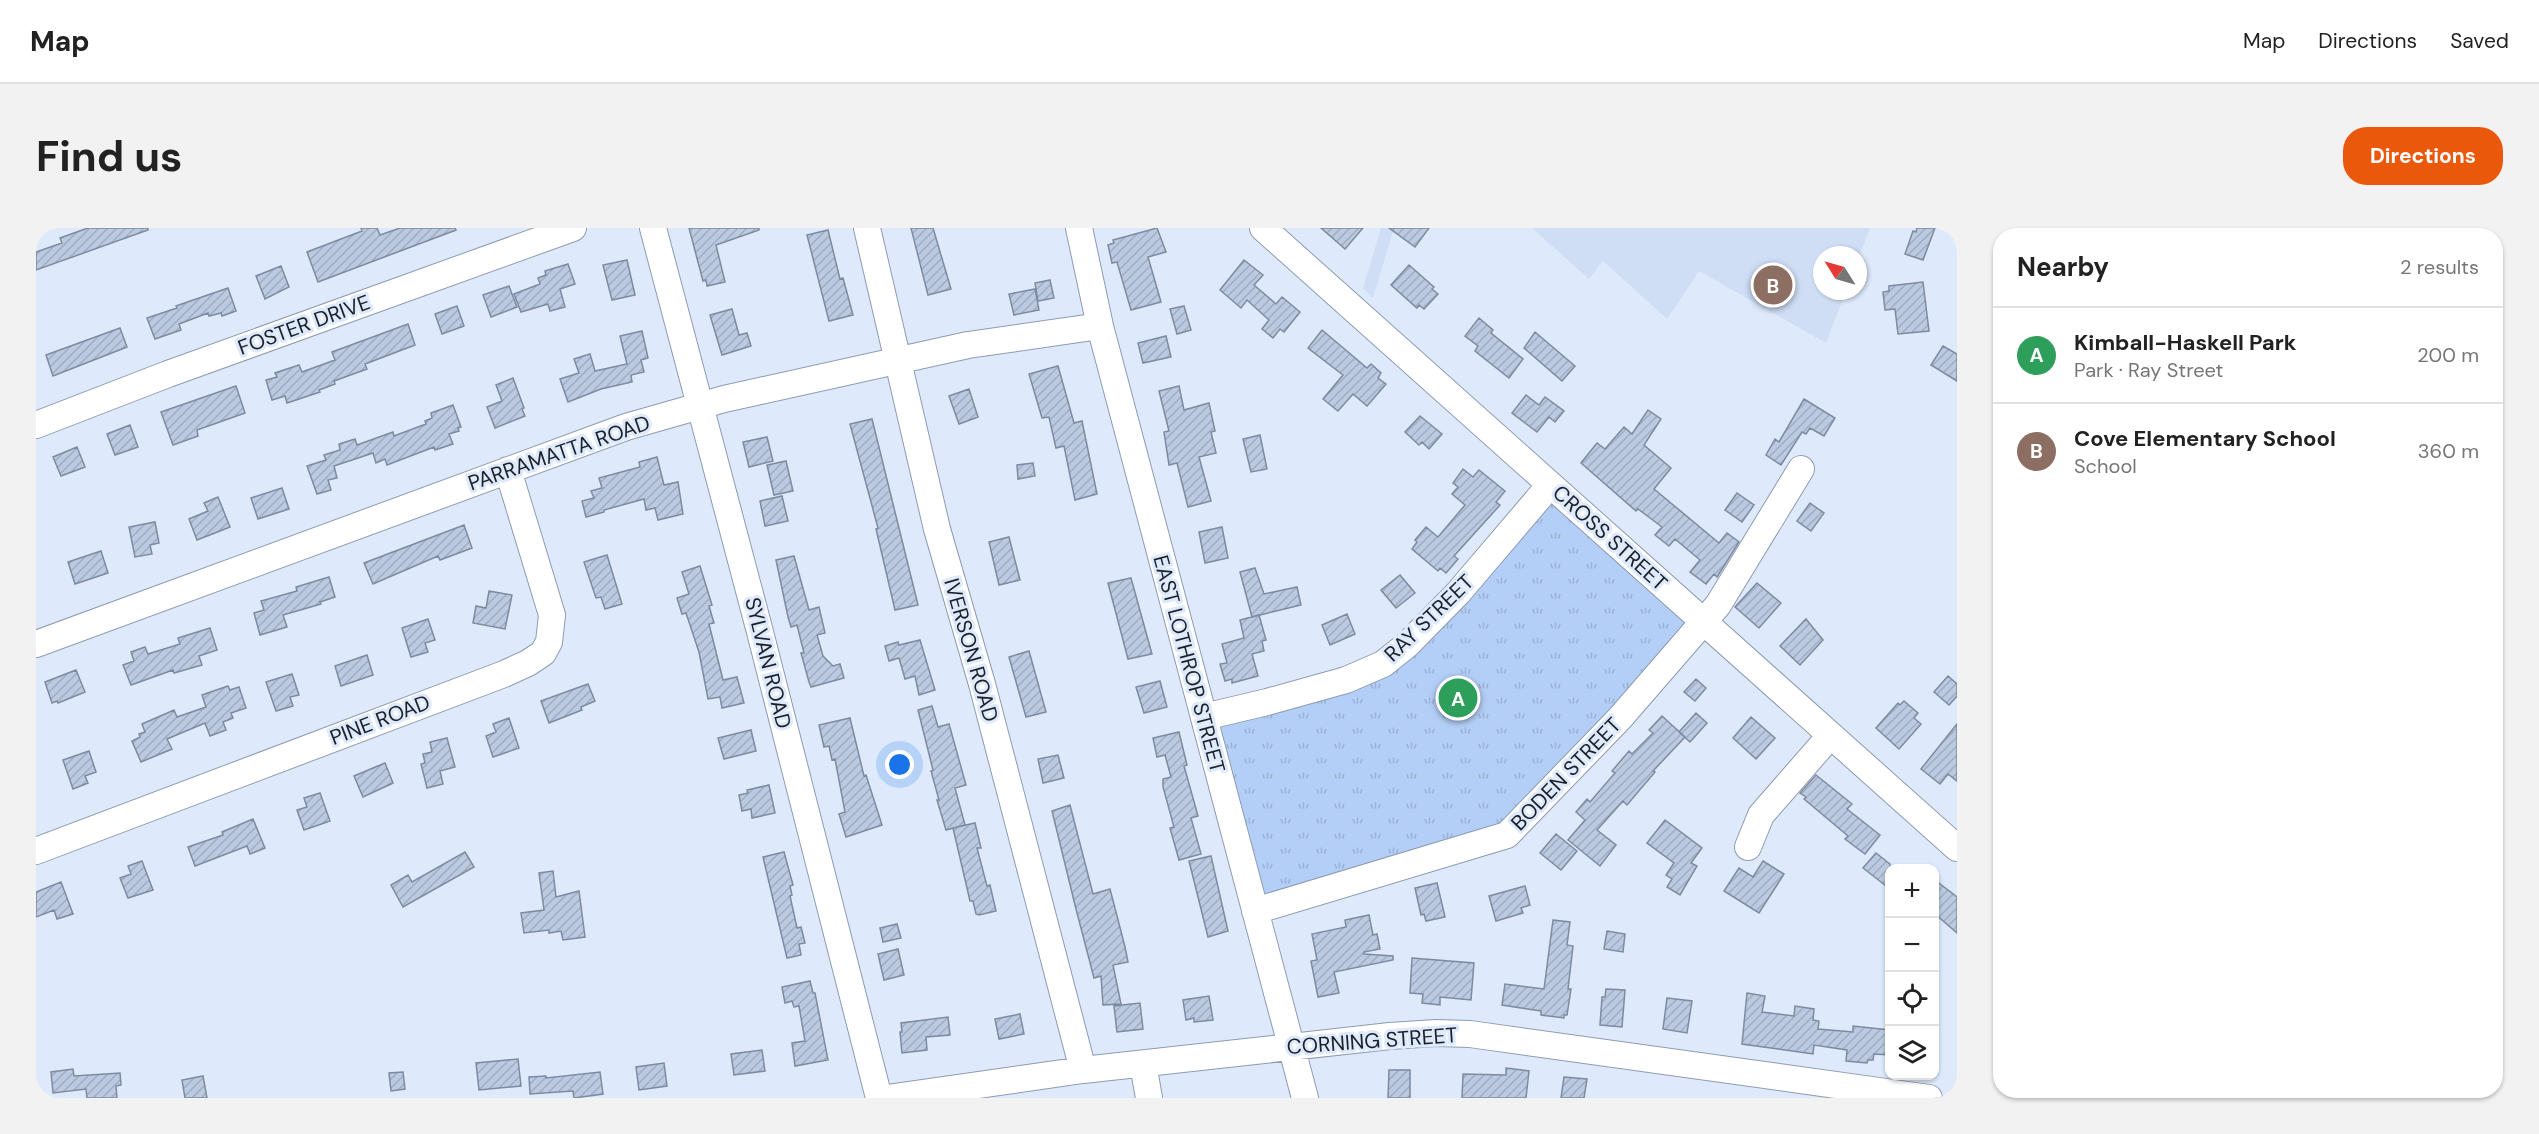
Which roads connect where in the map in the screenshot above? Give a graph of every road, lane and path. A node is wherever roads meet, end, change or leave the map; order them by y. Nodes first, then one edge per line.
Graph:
1 (573, 228) edge
2 (867, 228) edge
3 (1078, 228) edge
4 (1263, 228) edge
5 (654, 229) edge
6 (1101, 326) junction
7 (898, 361) junction
8 (700, 406) junction
9 (36, 425) edge
10 (1801, 469) dead end
11 (508, 470) junction
12 (1550, 485) junction
13 (1703, 622) junction
14 (36, 644) edge
15 (1203, 717) junction
16 (1830, 736) junction
17 (1748, 847) dead end
18 (1957, 848) edge
19 (36, 851) edge
20 (1255, 911) junction
21 (1291, 1047) junction
22 (1143, 1064) junction
23 (1083, 1071) junction
24 (952, 1094) edge
25 (879, 1098) edge
26 (887, 1098) edge
27 (1149, 1098) edge
28 (1305, 1098) edge
29 (1929, 1098) edge

1 - 9 street, FOSTER DRIVE
2 - 7 street, IVERSON ROAD
3 - 6 street, EAST LOTHROP STREET
4 - 12 street, CROSS STREET
5 - 8 street, SYLVAN ROAD
6 - 7 street, PARRAMATTA ROAD
6 - 15 street, EAST LOTHROP STREET
7 - 8 street, PARRAMATTA ROAD
7 - 23 street, IVERSON ROAD
8 - 11 street, PARRAMATTA ROAD
8 - 25 street, SYLVAN ROAD
10 - 13 street, BODEN STREET
11 - 14 street, PARRAMATTA ROAD
11 - 19 street, PINE ROAD
12 - 13 street, CROSS STREET
12 - 15 street, RAY STREET
13 - 16 street, CROSS STREET
13 - 20 street, BODEN STREET
15 - 20 street, EAST LOTHROP STREET
16 - 17 street
16 - 18 street, CROSS STREET
20 - 21 street, EAST LOTHROP STREET
21 - 22 street, CORNING STREET
21 - 28 street, EAST LOTHROP STREET
21 - 29 street, CORNING STREET
22 - 23 street, CORNING STREET
22 - 27 street
23 - 24 street, CORNING STREET
24 - 26 street, CORNING STREET

